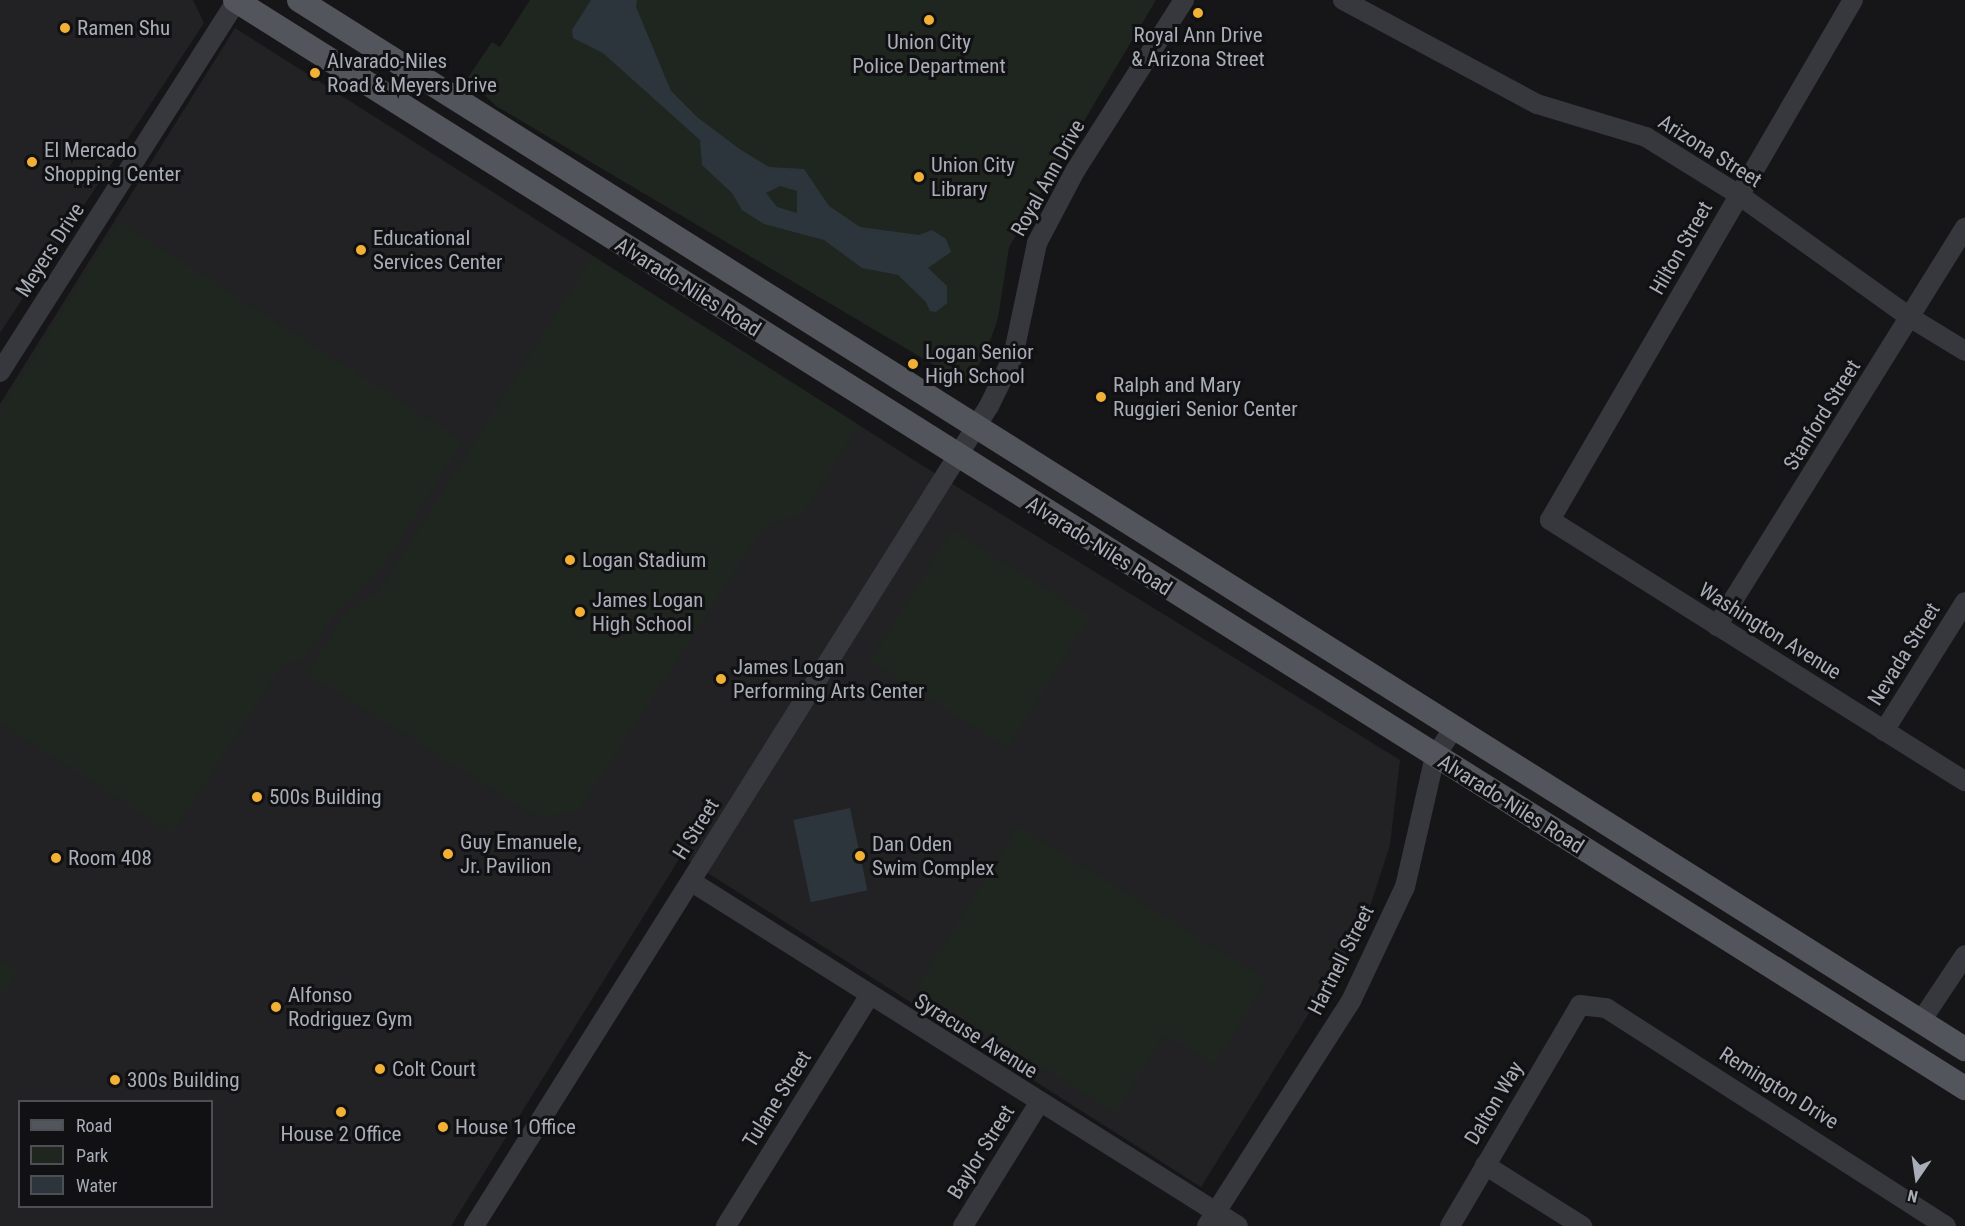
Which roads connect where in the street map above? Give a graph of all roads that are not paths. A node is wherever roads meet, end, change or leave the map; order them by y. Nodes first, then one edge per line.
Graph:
1 (237, 0) edge
2 (299, 0) edge
3 (1184, 0) edge
4 (1343, 0) edge
5 (1853, 0) edge
6 (1739, 195) junction
7 (1965, 228) edge
8 (1911, 318) junction
9 (1965, 351) edge
10 (0, 372) edge
11 (976, 428) junction
12 (957, 457) junction
13 (1550, 520) joint
14 (1965, 602) edge
15 (1717, 626) junction
16 (1454, 728) junction
17 (1884, 731) junction
18 (1436, 756) junction
19 (1965, 781) edge
20 (692, 882) junction
21 (1965, 955) edge
22 (869, 996) junction
23 (1580, 1005) joint
24 (1920, 1021) junction
25 (1965, 1049) edge
26 (1965, 1088) edge
27 (1039, 1103) junction
28 (1485, 1165) junction
29 (1212, 1218) edge
30 (474, 1226) edge
31 (726, 1226) edge
32 (963, 1226) edge
33 (1238, 1226) edge
34 (1450, 1226) edge
35 (1581, 1226) edge
36 (1946, 1226) edge

1 - 10 street, Meyers Drive
1 - 12 main road, Alvarado-Niles Road
2 - 11 main road, Alvarado-Niles Road
3 - 11 street, Royal Ann Drive
4 - 6 street, Arizona Street
5 - 6 street, Hilton Street
6 - 8 street, Arizona Street
6 - 13 street, Hilton Street
7 - 8 street, Stanford Street
8 - 9 street, Arizona Street
8 - 15 street, Stanford Street
11 - 12 street, Royal Ann Drive
11 - 16 main road, Alvarado-Niles Road
12 - 18 main road, Alvarado-Niles Road
12 - 20 street, H Street
13 - 15 street, Washington Avenue
14 - 17 street, Nevada Street
15 - 17 street, Washington Avenue
16 - 18 street, Hartnell Street
16 - 24 main road, Alvarado-Niles Road
17 - 19 street, Washington Avenue
18 - 26 main road, Alvarado-Niles Road
18 - 29 street, Hartnell Street
20 - 22 street, Syracuse Avenue
20 - 30 street, H Street
21 - 24 street
22 - 27 street, Syracuse Avenue
22 - 31 street, Tulane Street
23 - 28 street, Dalton Way
23 - 36 street, Remington Drive
24 - 25 main road, Alvarado-Niles Road
27 - 29 street, Syracuse Avenue
27 - 32 street, Baylor Street
28 - 34 street, Dalton Way
28 - 35 street
29 - 33 street, Syracuse Avenue

